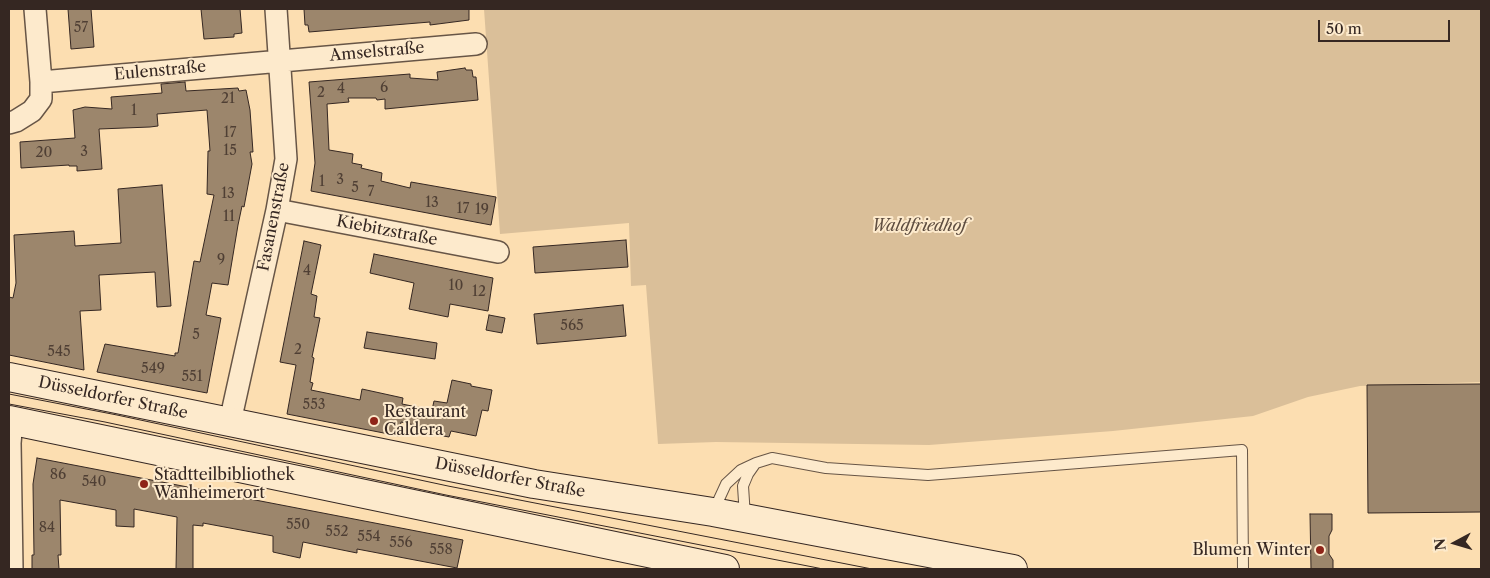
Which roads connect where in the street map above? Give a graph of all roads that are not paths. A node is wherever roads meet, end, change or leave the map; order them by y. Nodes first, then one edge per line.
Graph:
1 (35, 9) edge
2 (276, 9) edge
3 (476, 44) dead end
4 (279, 61) junction
5 (41, 82) junction
6 (9, 123) edge
7 (277, 210) junction
8 (498, 252) dead end
9 (9, 377) edge
10 (10, 420) edge
11 (230, 422) junction
12 (756, 463) junction
13 (713, 512) junction
14 (745, 518) junction
15 (10, 540) edge
16 (12, 569) edge
17 (721, 569) edge
18 (1012, 569) edge
19 (1244, 569) edge

1 - 5 street
2 - 4 street, Fasanenstraße
3 - 4 street, Amselstraße
4 - 5 street, Eulenstraße
4 - 7 street, Fasanenstraße
5 - 6 street
7 - 8 street, Kiebitzstraße
7 - 11 street, Fasanenstraße
9 - 11 main road, Düsseldorfer Straße
10 - 15 street
10 - 17 main road
11 - 13 main road, Düsseldorfer Straße
12 - 13 lane
12 - 14 lane
12 - 19 lane
13 - 14 main road, Düsseldorfer Straße
14 - 18 main road, Düsseldorfer Straße
15 - 16 street

